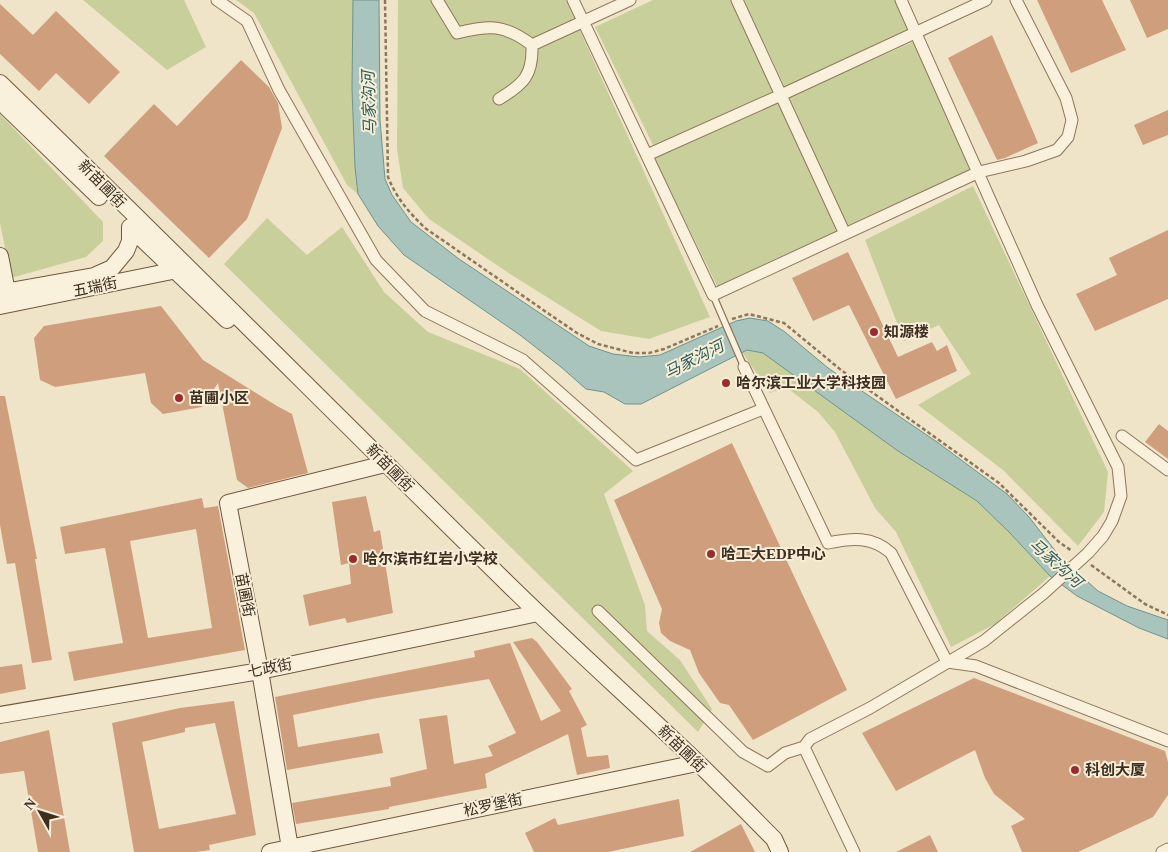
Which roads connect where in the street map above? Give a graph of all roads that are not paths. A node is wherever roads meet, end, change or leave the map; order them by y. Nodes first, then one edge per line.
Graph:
1 (217, 0) edge
2 (437, 0) edge
3 (573, 0) edge
4 (630, 0) edge
5 (737, 0) edge
6 (901, 0) edge
7 (986, 0) edge
8 (1016, 0) edge
9 (583, 22) junction
10 (916, 33) junction
11 (532, 45) junction
12 (2, 92) edge
13 (781, 95) junction
14 (500, 99) dead end
15 (647, 155) junction
16 (979, 172) junction
17 (130, 228) junction
18 (844, 234) junction
19 (0, 256) edge
20 (182, 269) junction
21 (713, 295) junction
22 (2, 297) edge
23 (744, 367) joint
24 (763, 409) junction
25 (1122, 436) dead end
26 (381, 465) junction
27 (1168, 470) edge
28 (598, 611) dead end
29 (534, 614) junction
30 (947, 662) junction
31 (260, 671) junction
32 (0, 715) edge
33 (1168, 741) edge
34 (804, 746) junction
35 (691, 764) junction
36 (290, 848) junction
37 (1168, 849) edge
38 (270, 852) edge
39 (769, 852) edge
40 (780, 852) edge
41 (854, 852) edge
42 (1162, 852) edge

1 - 24 street
2 - 11 street
3 - 9 street
4 - 9 street
5 - 13 street
6 - 10 street
7 - 10 street
8 - 16 street
9 - 11 street
9 - 15 street
10 - 13 street
10 - 16 street
11 - 14 street
12 - 17 main road, 新苗圃街
12 - 20 main road, 新苗圃街
13 - 15 street
13 - 18 street
15 - 21 street
16 - 18 street
16 - 30 street
17 - 20 main road, 新苗圃街
17 - 22 main road, 五瑞街
18 - 21 street
19 - 22 main road
20 - 22 main road, 五瑞街
20 - 26 main road, 新苗圃街
21 - 23 lane
23 - 24 street
24 - 30 street
25 - 27 street
26 - 29 main road, 新苗圃街
26 - 31 main road, 苗圃街
28 - 34 street
29 - 31 main road, 七政街
29 - 35 main road, 新苗圃街
30 - 33 street
30 - 34 street
31 - 32 main road, 七政街
31 - 36 main road, 苗圃街
34 - 41 street
35 - 36 main road, 松罗堡街
35 - 39 main road, 新苗圃街
35 - 40 main road, 新苗圃街
36 - 38 main road, 松罗堡街
37 - 42 street

